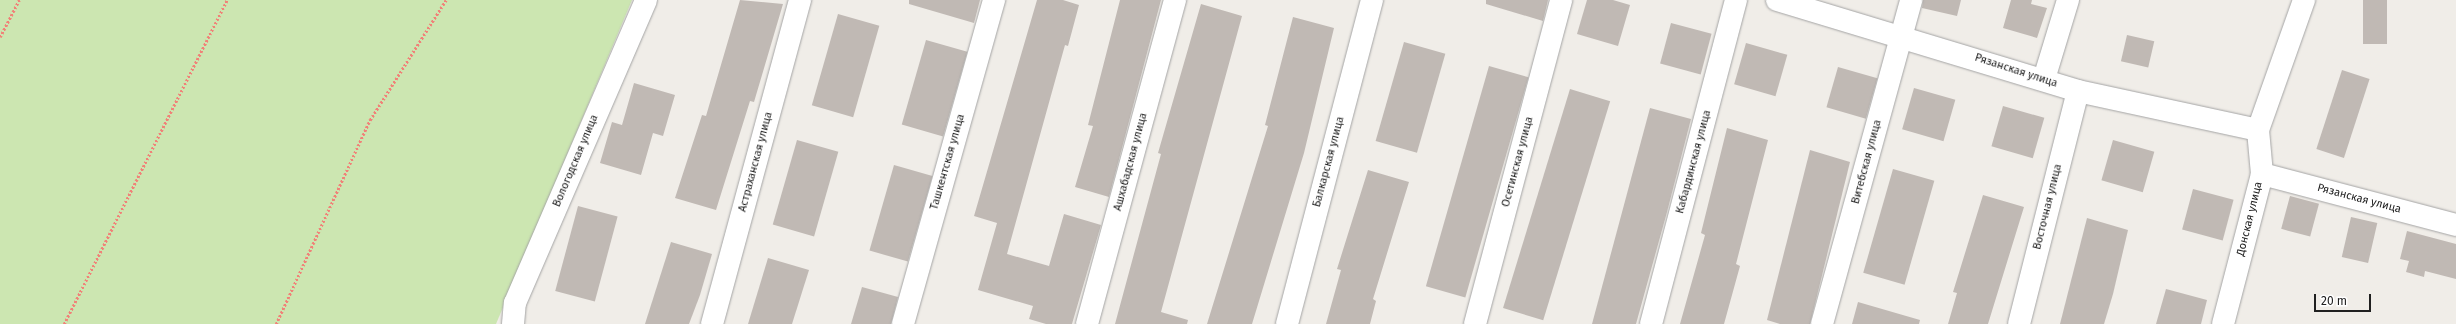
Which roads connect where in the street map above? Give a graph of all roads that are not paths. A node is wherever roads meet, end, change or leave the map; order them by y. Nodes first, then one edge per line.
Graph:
1 (646, 0) edge
2 (800, 0) edge
3 (994, 0) edge
4 (1174, 0) edge
5 (1372, 0) edge
6 (1561, 0) edge
7 (1736, 0) edge
8 (1777, 0) edge
9 (1911, 0) edge
10 (2068, 0) edge
11 (2304, 0) edge
12 (1902, 35) junction
13 (2044, 79) junction
14 (2078, 91) junction
15 (2258, 130) junction
16 (2262, 174) junction
17 (2456, 225) edge
18 (513, 324) edge
19 (712, 324) edge
20 (902, 324) edge
21 (1087, 324) edge
22 (1287, 324) edge
23 (1475, 324) edge
24 (1651, 324) edge
25 (1822, 324) edge
26 (2019, 324) edge
27 (2223, 324) edge

1 - 18 street, Вологодская улица
2 - 19 street, Астраханская улица
3 - 20 street, Ташкентская улица
4 - 21 street, Ашхабадская улица
5 - 22 street, Балкарская улица
6 - 23 street, Осетинская улица
7 - 24 street, Кабардинская улица
8 - 12 street, Рязанская улица
9 - 12 street, Витебская улица
10 - 13 street
11 - 15 street, Донская улица
12 - 13 street, Рязанская улица
12 - 25 street, Витебская улица
13 - 14 street, Рязанская улица
14 - 15 street, Рязанская улица
14 - 26 street, Восточная улица
15 - 16 street, Донская улица
16 - 17 street, Рязанская улица
16 - 27 street, Донская улица

